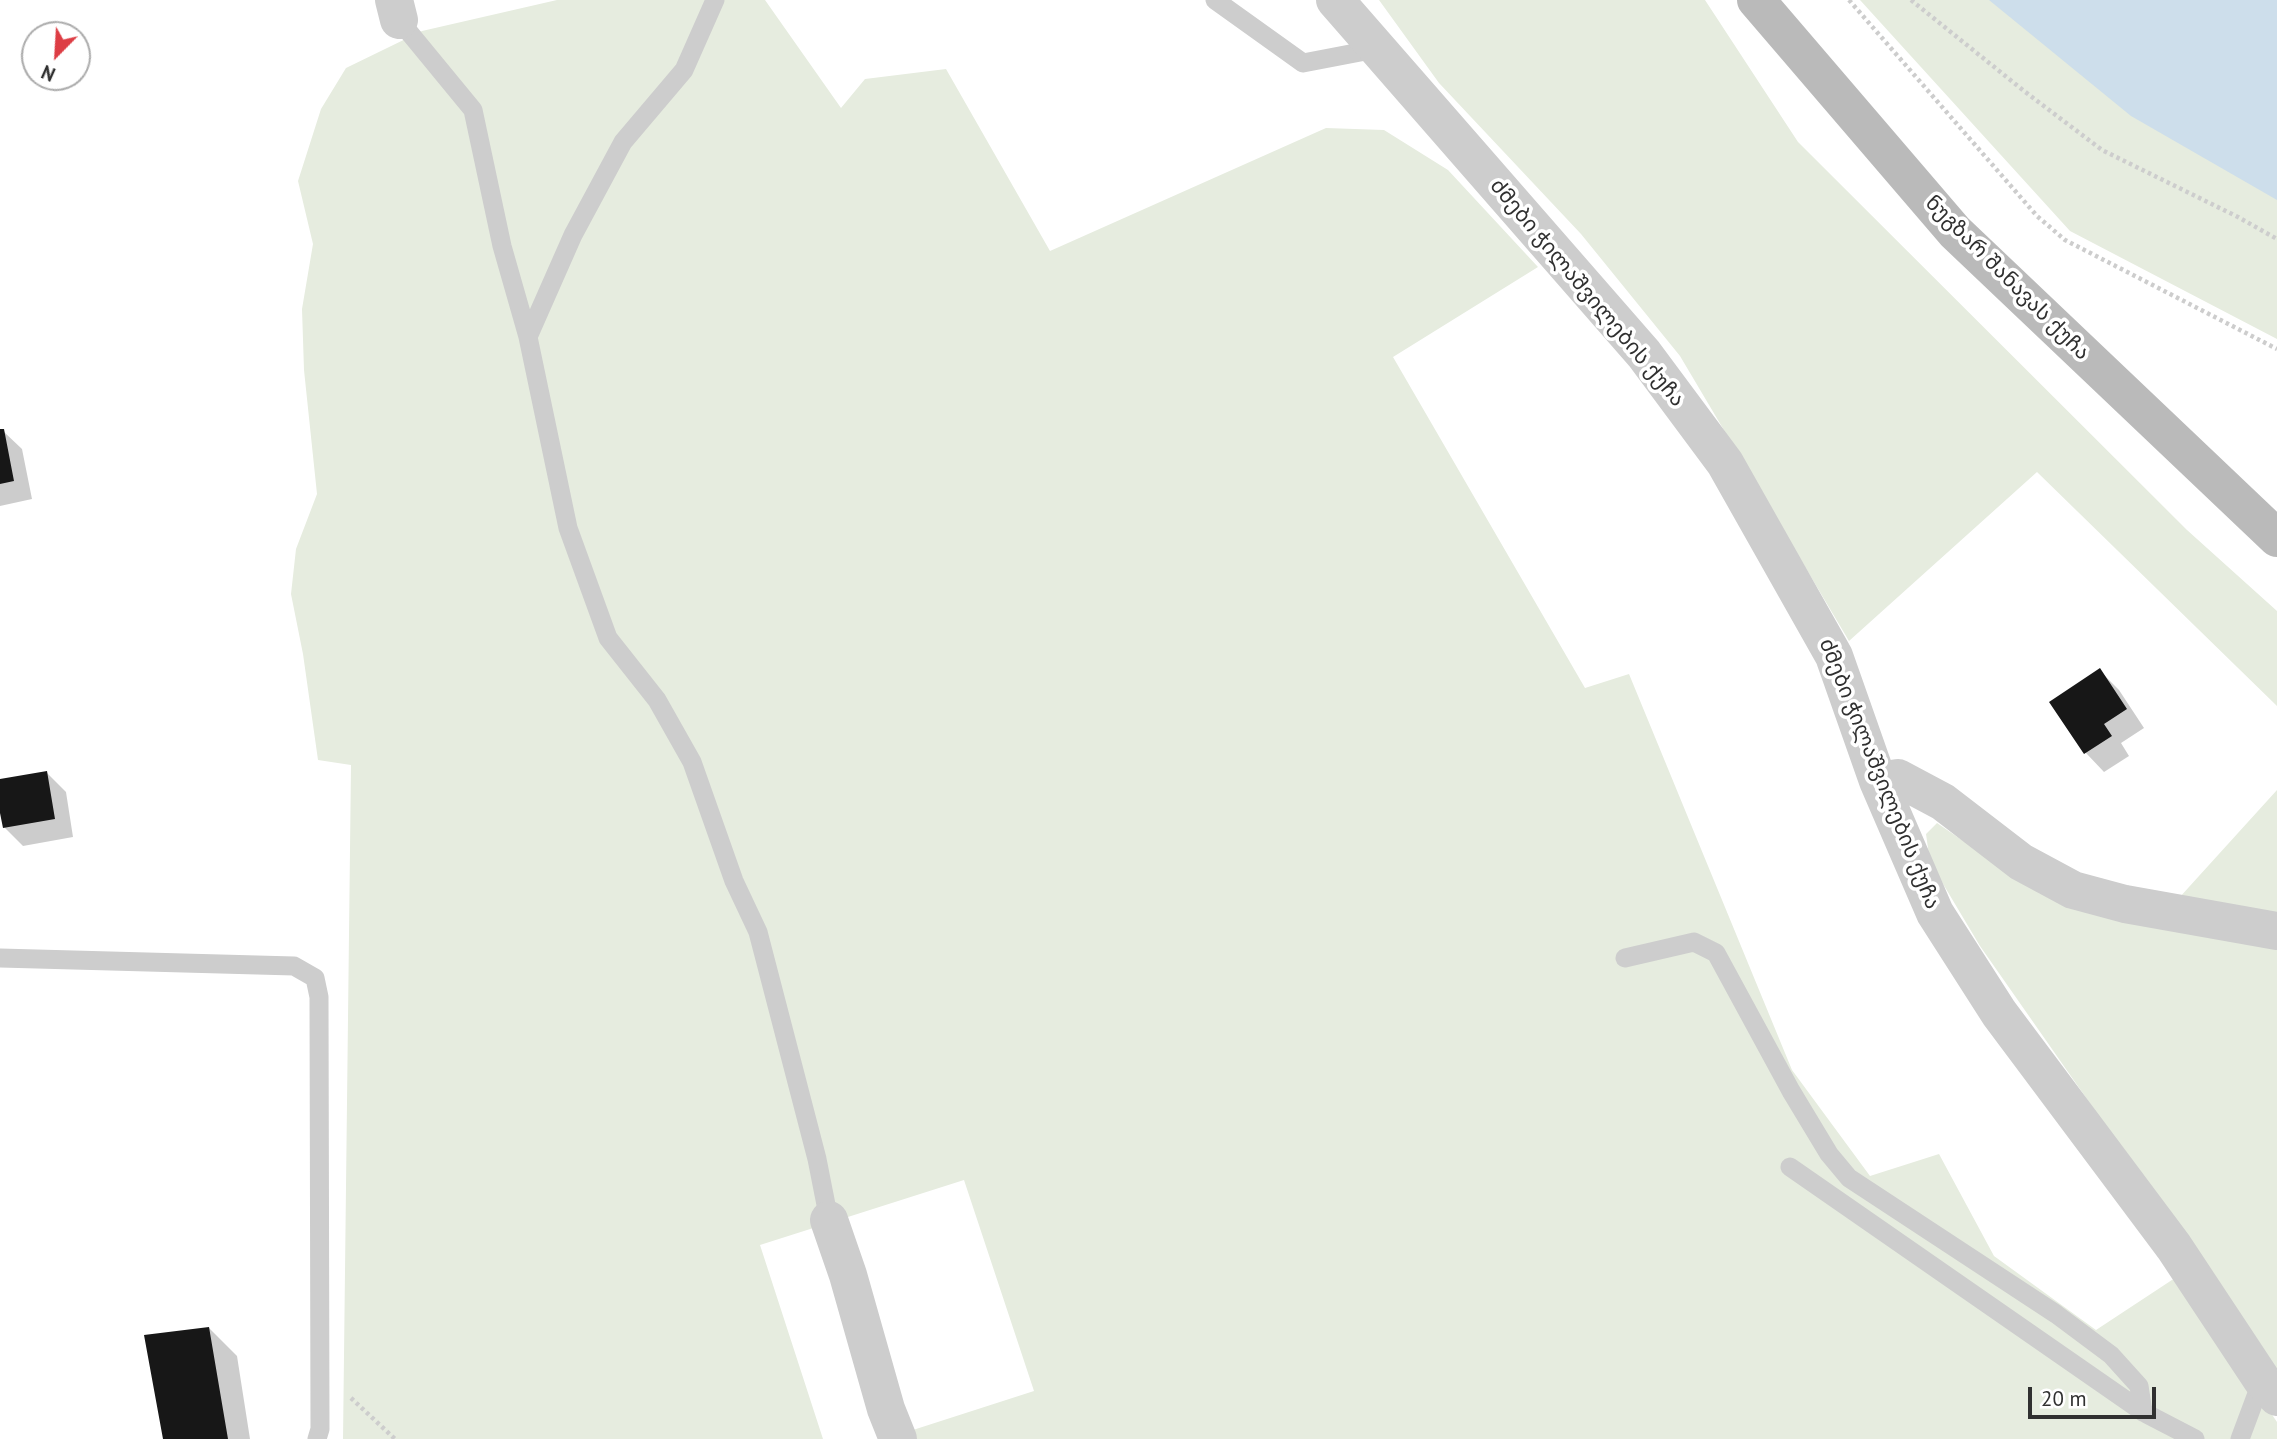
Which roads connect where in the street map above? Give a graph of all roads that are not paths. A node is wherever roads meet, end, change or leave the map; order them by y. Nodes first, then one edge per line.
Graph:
1 (715, 0) edge
2 (1215, 0) edge
3 (1335, 0) edge
4 (1756, 0) edge
5 (396, 10) edge
6 (1376, 49) junction
7 (528, 337) junction
8 (2277, 538) edge
9 (1878, 781) junction
10 (2277, 931) edge
11 (0, 958) edge
12 (1625, 958) dead end
13 (1790, 1167) dead end
14 (829, 1220) joint
15 (2270, 1389) edge
16 (2143, 1412) junction
17 (317, 1439) edge
18 (898, 1439) edge
19 (2195, 1439) edge
20 (2241, 1439) edge

1 - 7 lane
2 - 6 lane
3 - 6 street, ძმები ჭილაშვილების ქუჩა
4 - 8 main road, ნუგზარ შანავას ქუჩა
5 - 7 lane
6 - 9 street, ძმები ჭილაშვილების ქუჩა
7 - 14 lane
9 - 10 street
9 - 15 street, ძმები ჭილაშვილების ქუჩა
11 - 17 lane
12 - 16 lane
13 - 16 lane
14 - 18 street
15 - 20 lane
16 - 19 lane

